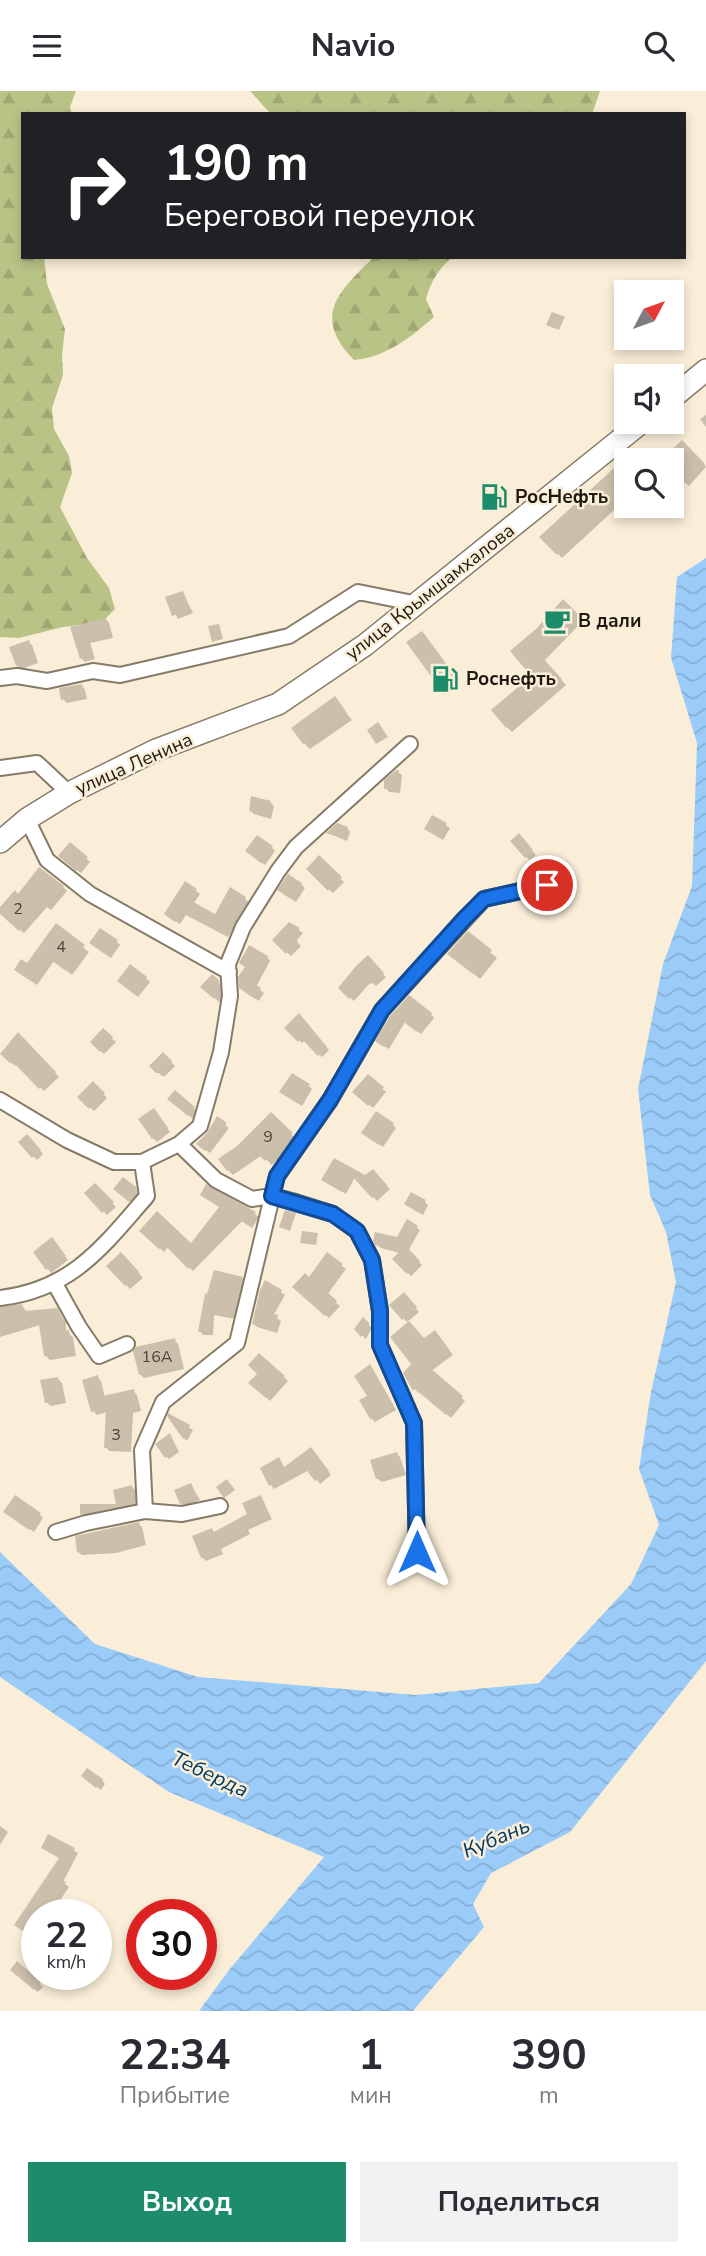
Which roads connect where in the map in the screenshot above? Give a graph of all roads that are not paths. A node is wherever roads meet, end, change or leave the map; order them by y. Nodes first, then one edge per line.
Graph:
1 (706, 370) edge
2 (684, 388) edge
3 (627, 434) edge
4 (418, 604) junction
5 (0, 678) edge
6 (278, 704) joint
7 (410, 744) dead end
8 (0, 768) edge
9 (69, 793) junction
10 (27, 819) junction
11 (0, 842) edge
12 (547, 885) dead end
13 (229, 972) junction
14 (0, 1100) edge
15 (179, 1145) junction
16 (142, 1162) junction
17 (272, 1196) junction
18 (55, 1284) junction
19 (0, 1298) edge
20 (127, 1344) dead end
21 (220, 1506) dead end
22 (145, 1511) junction
23 (55, 1532) dead end
24 (417, 1552) dead end

1 - 2 main road
3 - 4 main road, улица Крымшамхалова
4 - 5 street
4 - 6 main road, улица Крымшамхалова
6 - 9 main road, улица Ленина
7 - 13 street
8 - 9 street
9 - 10 main road, улица Ленина
10 - 11 main road, улица Ленина
10 - 13 street
12 - 17 street
13 - 15 street
14 - 16 street
15 - 16 street
15 - 17 street
16 - 18 street
17 - 22 street
17 - 24 street
18 - 19 street
18 - 20 street
21 - 22 street
22 - 23 street

